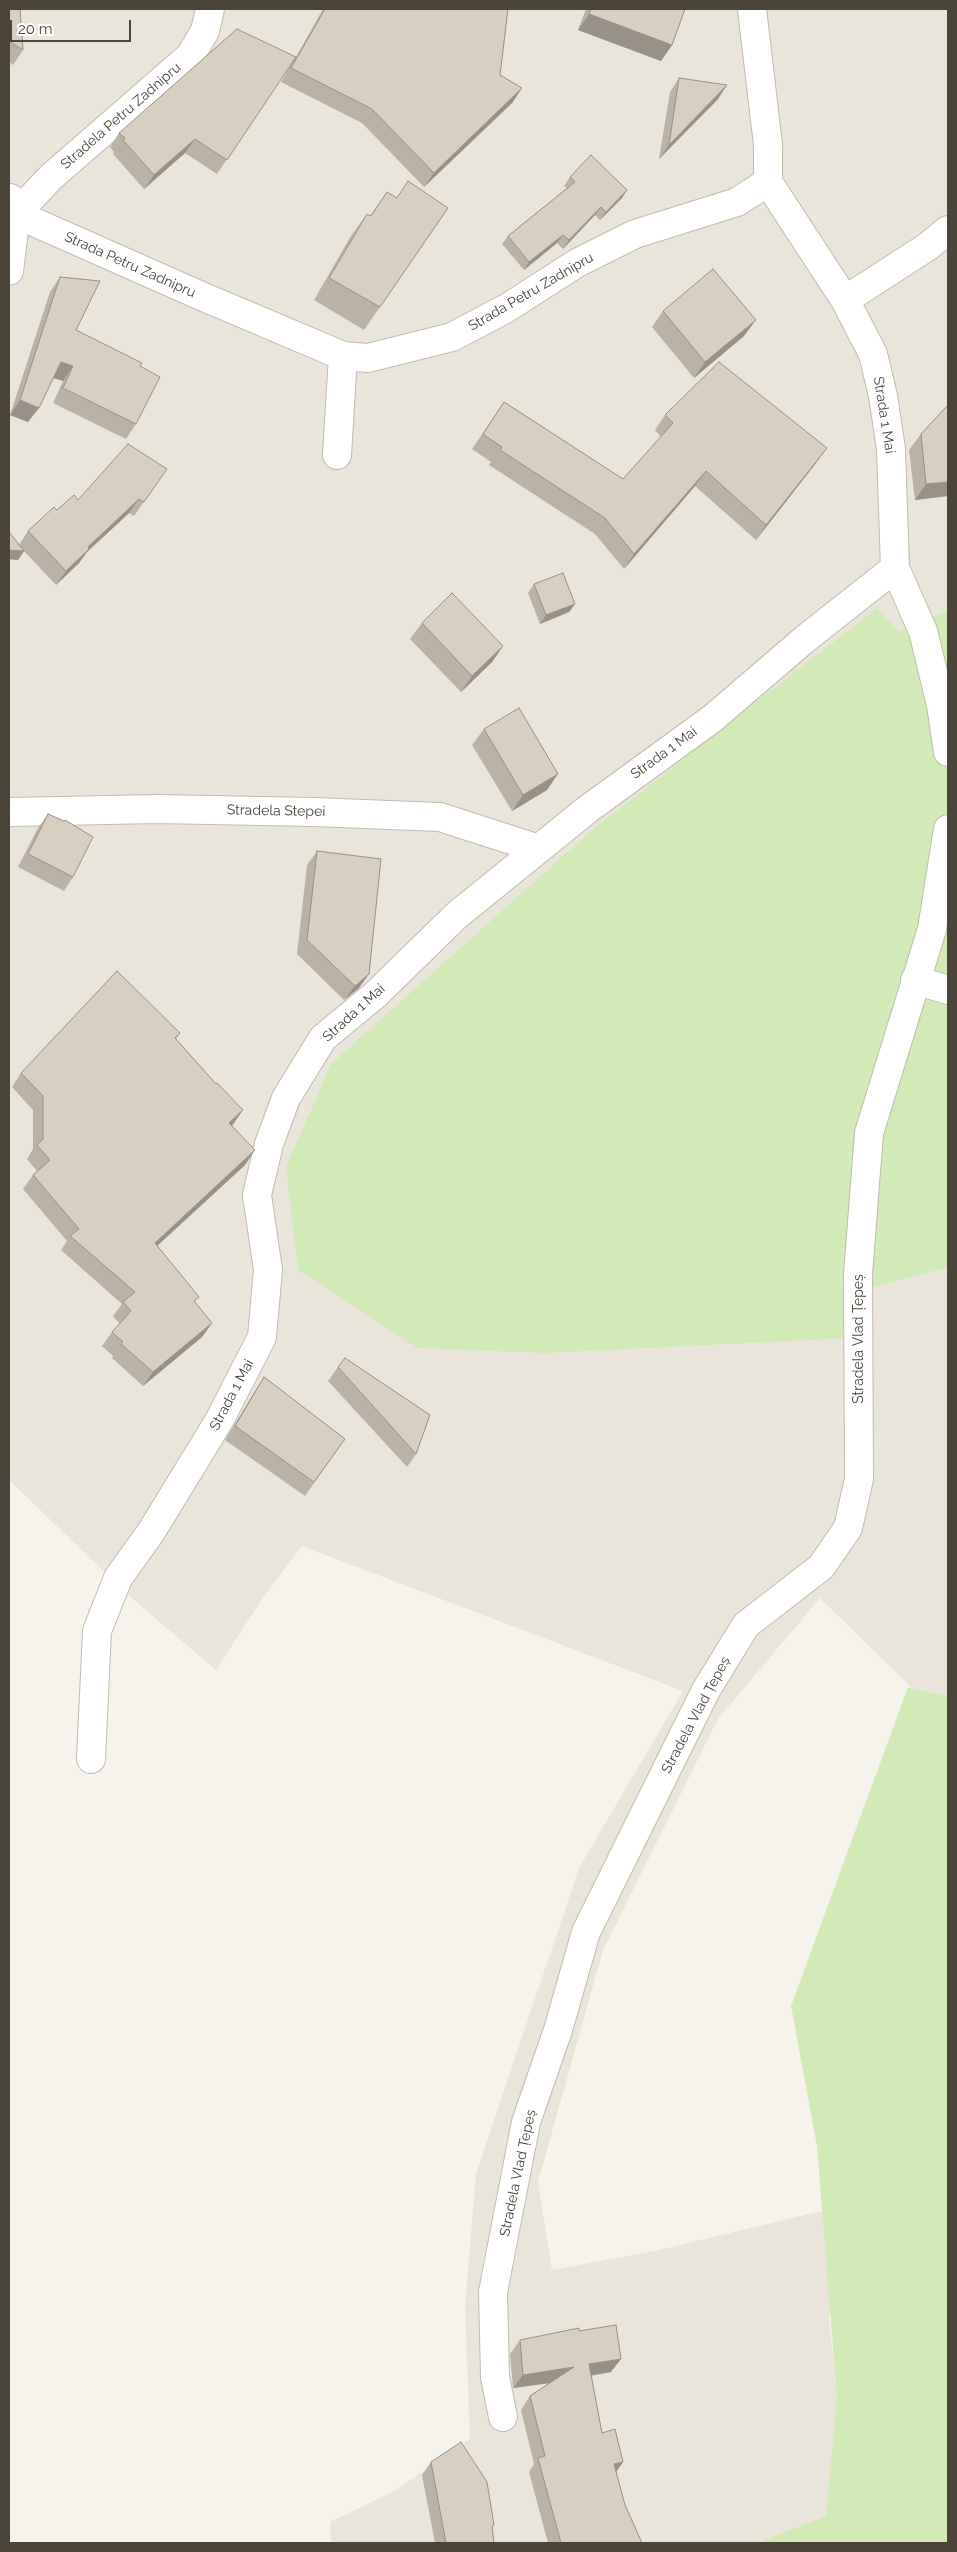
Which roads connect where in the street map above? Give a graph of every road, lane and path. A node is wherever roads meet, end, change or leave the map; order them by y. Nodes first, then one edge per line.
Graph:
1 (210, 9) edge
2 (752, 9) edge
3 (768, 182) junction
4 (13, 204) edge
5 (948, 230) edge
6 (9, 270) edge
7 (845, 300) junction
8 (343, 356) junction
9 (337, 455) dead end
10 (895, 568) junction
11 (948, 752) edge
12 (9, 812) edge
13 (948, 829) edge
14 (539, 849) junction
15 (915, 980) junction
16 (948, 990) edge
17 (91, 1759) dead end
18 (503, 2417) dead end

1 - 4 street, Stradela Petru Zadnipru
2 - 3 street
3 - 7 street, Strada 1 Mai
3 - 8 street, Strada Petru Zadnipru
4 - 6 street
4 - 8 street, Strada Petru Zadnipru
5 - 7 street
7 - 10 street, Strada 1 Mai
8 - 9 street
10 - 11 street, Strada 1 Mai
10 - 14 street, Strada 1 Mai
12 - 14 street, Stradela Stepei
13 - 15 street
14 - 17 street, Strada 1 Mai
15 - 16 street
15 - 18 street, Stradela Vlad Țepeș

